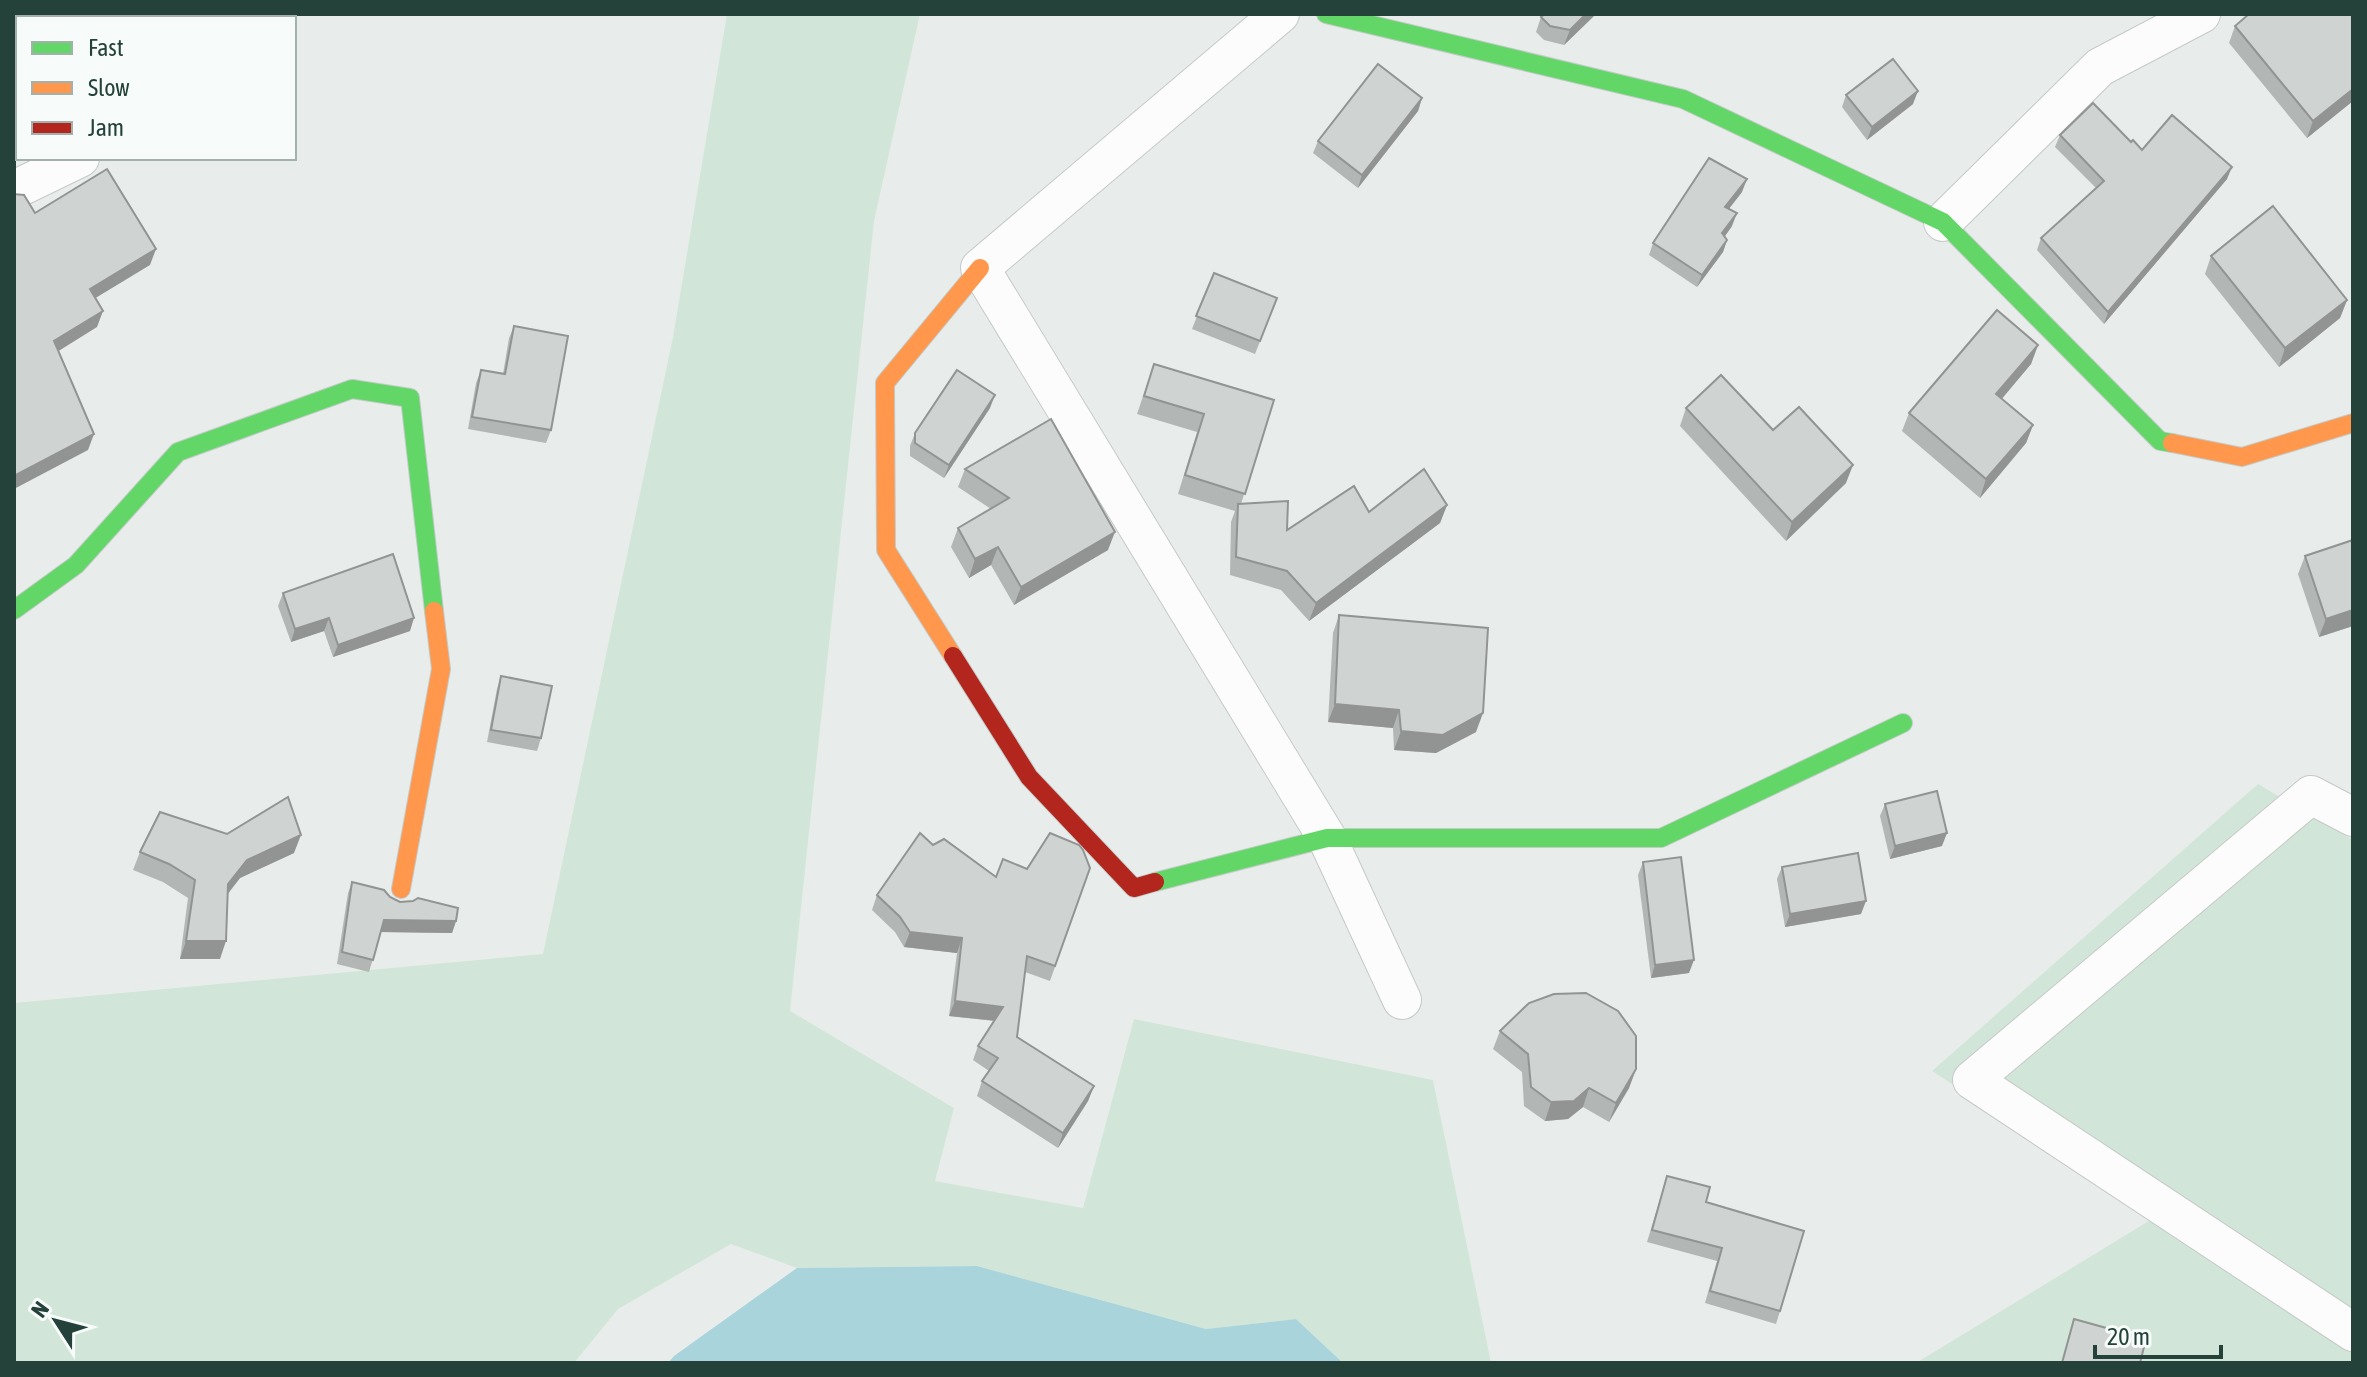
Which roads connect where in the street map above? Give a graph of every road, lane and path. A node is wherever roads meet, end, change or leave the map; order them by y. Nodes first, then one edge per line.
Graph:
1 (1280, 14) edge
2 (1326, 14) edge
3 (2201, 14) edge
4 (76, 160) edge
5 (14, 190) edge
6 (1943, 222) junction
7 (980, 268) junction
8 (2353, 423) edge
9 (14, 610) edge
10 (1903, 723) dead end
11 (2353, 817) edge
12 (1327, 838) junction
13 (401, 889) dead end
14 (1402, 1000) dead end
15 (2353, 1332) edge

1 - 7 street
2 - 6 street
3 - 6 street
4 - 5 street
6 - 8 street
7 - 12 street
7 - 12 street
9 - 13 street
10 - 12 street
11 - 15 street
12 - 14 street

